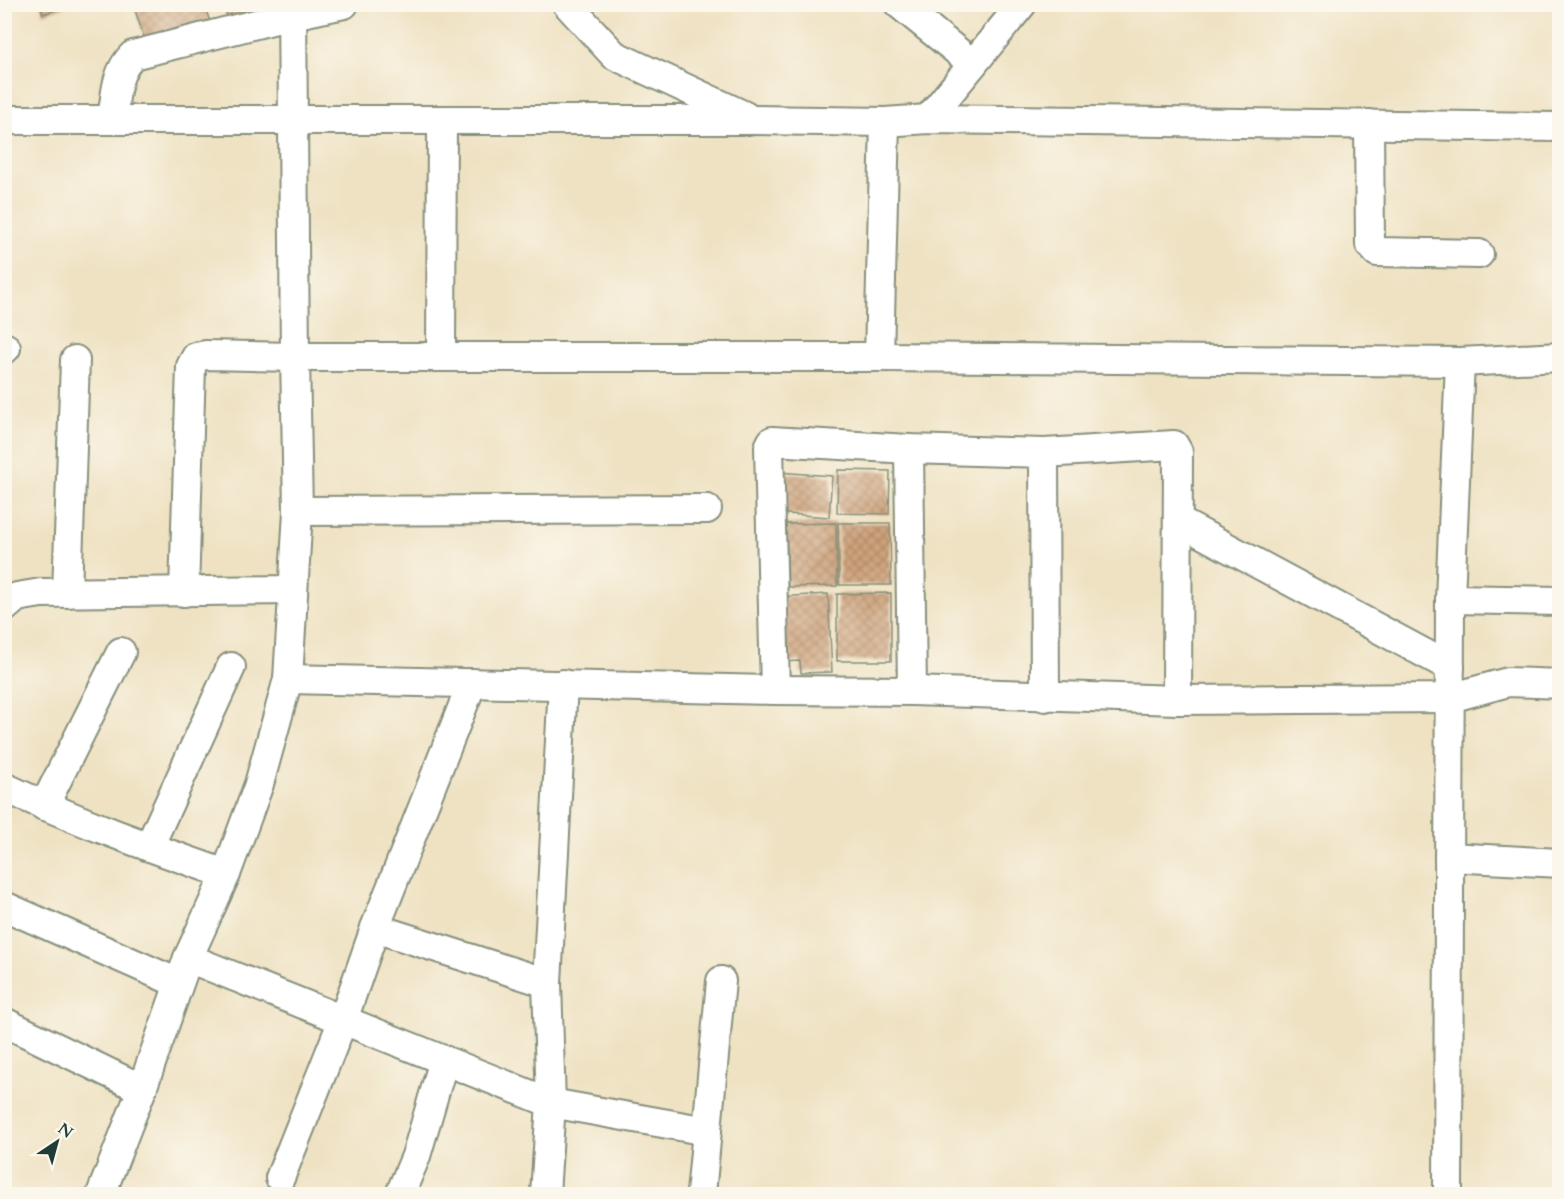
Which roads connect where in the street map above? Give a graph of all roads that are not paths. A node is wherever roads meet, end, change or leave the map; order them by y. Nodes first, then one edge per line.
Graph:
1 (344, 4) edge
2 (567, 4) edge
3 (899, 4) edge
4 (1022, 4) edge
5 (292, 10) edge
6 (973, 64) junction
7 (112, 119) junction
8 (928, 119) junction
9 (4, 120) edge
10 (294, 120) junction
11 (442, 120) junction
12 (753, 120) junction
13 (885, 122) junction
14 (1369, 124) junction
15 (1560, 127) edge
16 (1479, 254) dead end
17 (295, 357) junction
18 (441, 357) junction
19 (879, 357) junction
20 (1560, 357) edge
21 (75, 360) dead end
22 (1460, 362) junction
23 (909, 449) junction
24 (1044, 453) junction
25 (707, 509) dead end
26 (298, 511) junction
27 (1178, 521) junction
28 (293, 590) junction
29 (184, 592) junction
30 (67, 593) junction
31 (1450, 599) junction
32 (1560, 601) edge
33 (4, 608) edge
34 (121, 652) dead end
35 (231, 667) dead end
36 (1450, 667) junction
37 (288, 679) junction
38 (472, 683) junction
39 (563, 684) junction
40 (1560, 684) edge
41 (775, 690) junction
42 (912, 691) junction
43 (1045, 697) junction
44 (1450, 698) junction
45 (1177, 700) junction
46 (4, 787) edge
47 (44, 806) junction
48 (149, 847) junction
49 (1449, 857) junction
50 (1560, 863) edge
51 (226, 874) junction
52 (4, 906) edge
53 (375, 928) junction
54 (183, 970) junction
55 (721, 981) dead end
56 (547, 983) junction
57 (343, 1020) junction
58 (4, 1022) edge
59 (444, 1060) junction
60 (142, 1089) junction
61 (551, 1103) junction
62 (707, 1131) junction
63 (280, 1178) dead end
64 (101, 1194) edge
65 (400, 1194) edge
66 (545, 1194) edge
67 (701, 1194) edge
68 (1448, 1194) edge

1 - 5 street
2 - 12 street
3 - 6 street
4 - 6 street
5 - 7 street
5 - 10 street
6 - 8 street
7 - 9 street
7 - 10 street
8 - 13 street
8 - 14 street
10 - 11 street
10 - 17 street
11 - 12 street
11 - 18 street
12 - 13 street
13 - 19 street
14 - 15 street
14 - 16 street
17 - 18 street
17 - 26 street
17 - 29 street
18 - 19 street
19 - 22 street
20 - 22 street
21 - 30 street
22 - 31 street
23 - 24 street
23 - 41 street
23 - 42 street
24 - 27 street
24 - 43 street
25 - 26 street
26 - 28 street
27 - 36 street
27 - 45 street
28 - 29 street
28 - 37 street
29 - 30 street
30 - 33 street
31 - 32 street
31 - 36 street
34 - 47 street
35 - 48 street
36 - 44 street
37 - 38 street
37 - 51 street
38 - 39 street
38 - 53 street
39 - 41 street
39 - 56 street
40 - 44 street
41 - 42 street
42 - 43 street
43 - 45 street
44 - 45 street
44 - 49 street
46 - 47 street
47 - 48 street
48 - 51 street
49 - 50 street
49 - 68 street
51 - 54 street
52 - 54 street
53 - 56 street
53 - 57 street
54 - 57 street
54 - 60 street
55 - 62 street
56 - 61 street
57 - 59 street
57 - 63 street
58 - 60 street
59 - 61 street
59 - 65 street
60 - 64 street
61 - 62 street
61 - 66 street
62 - 67 street

